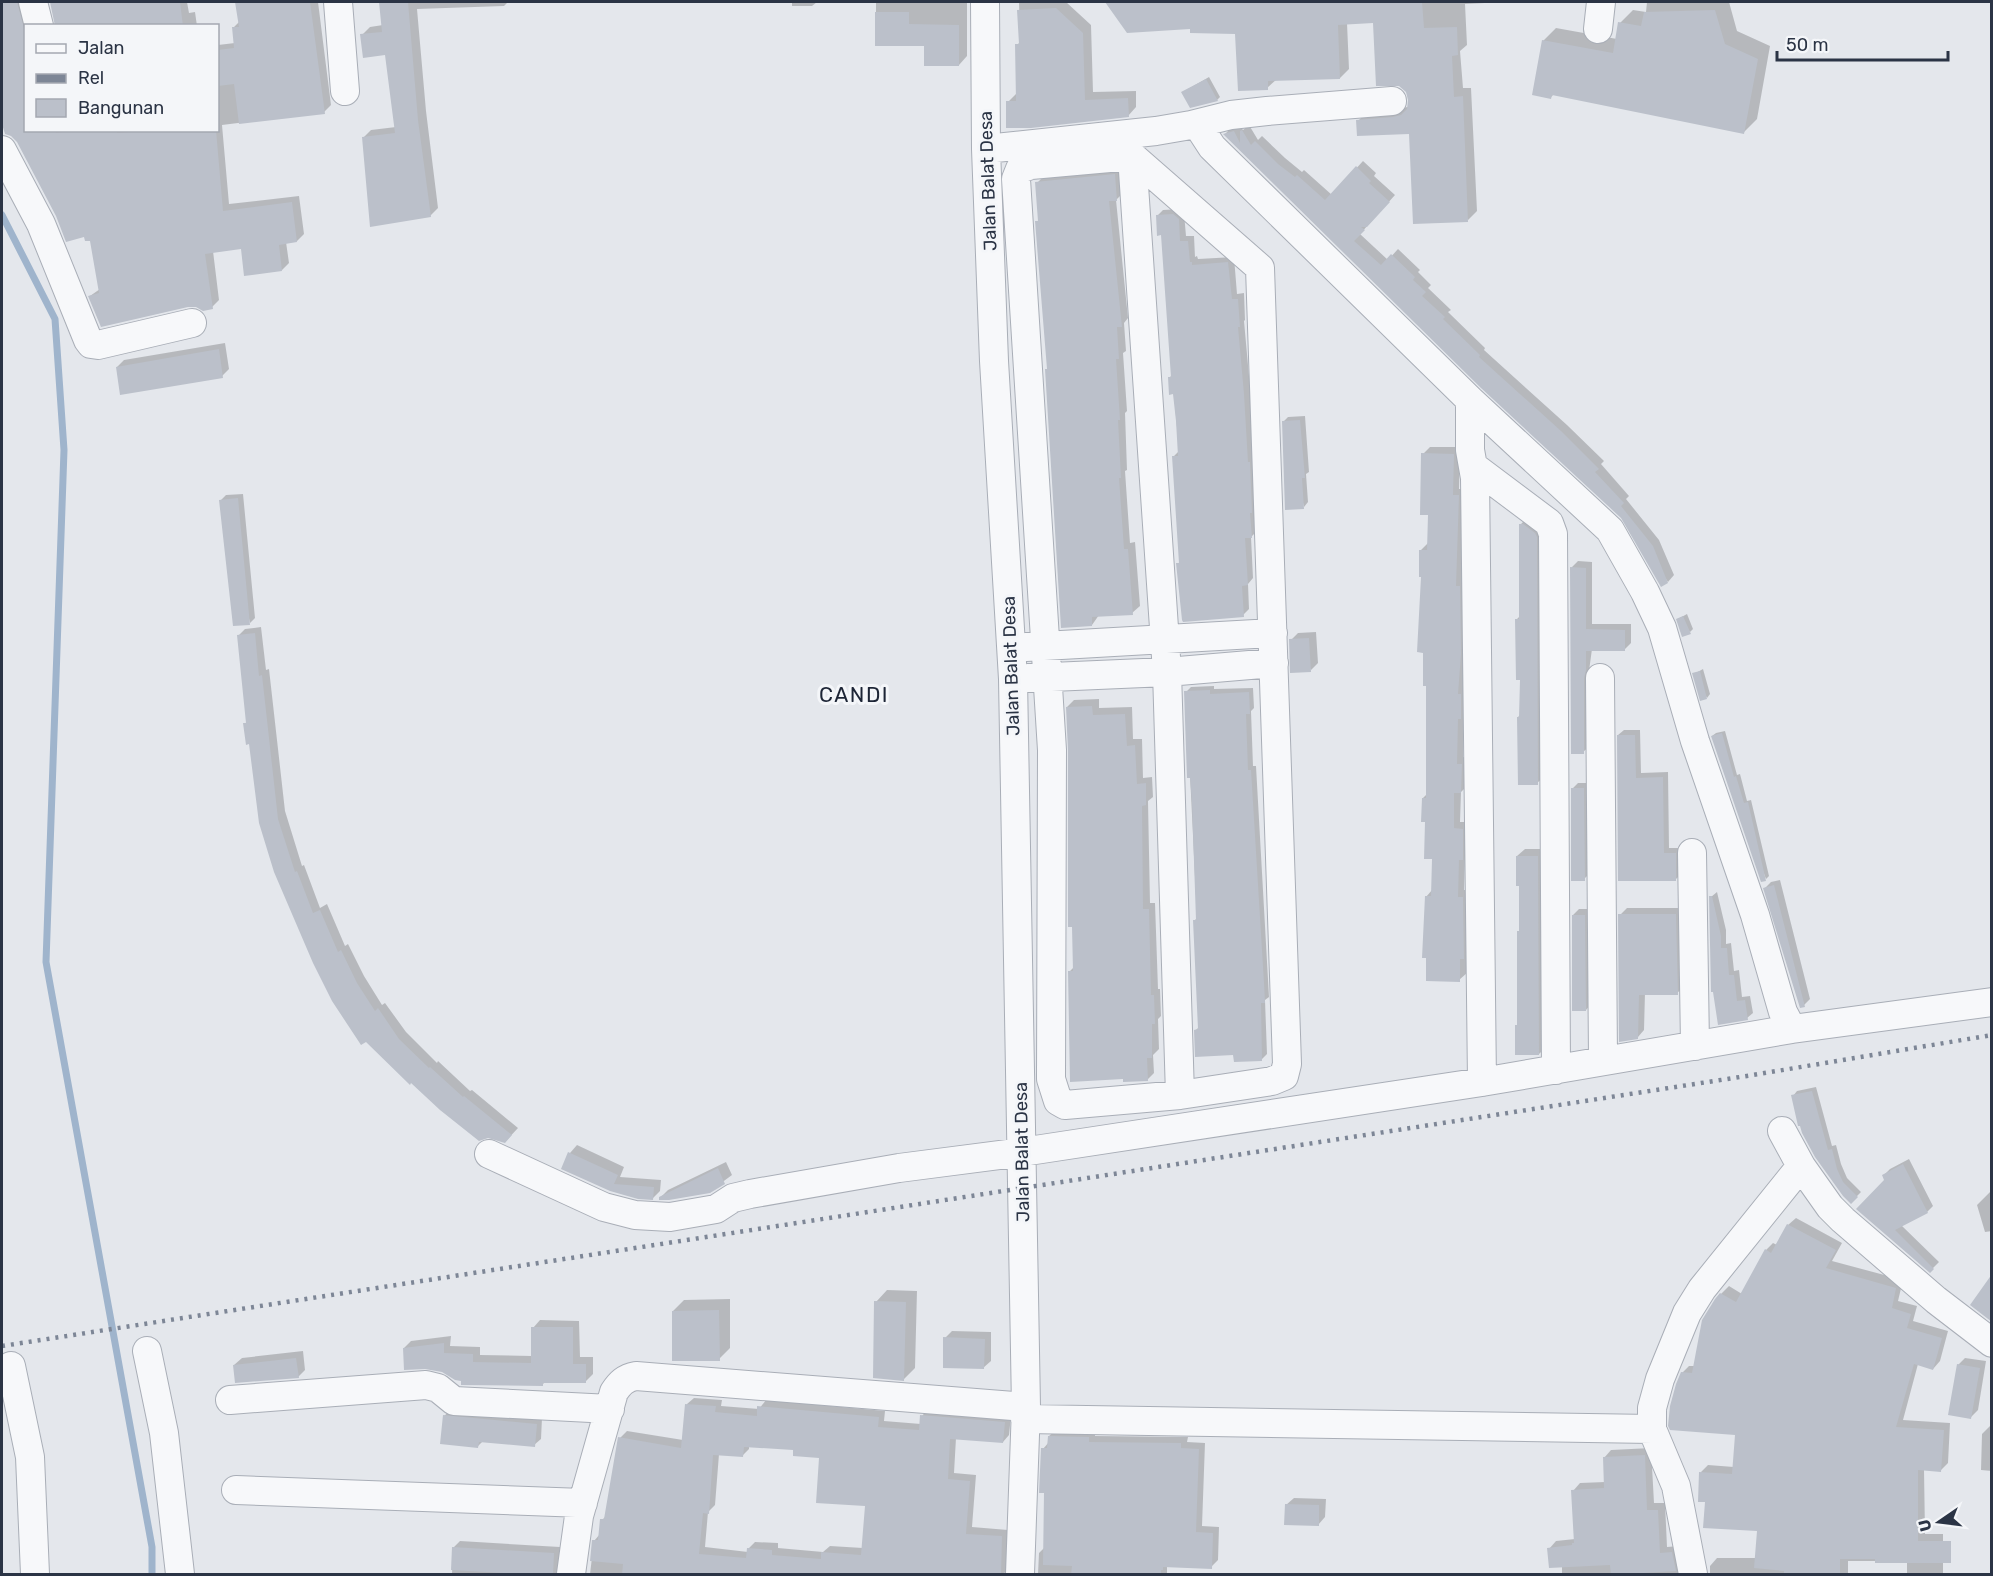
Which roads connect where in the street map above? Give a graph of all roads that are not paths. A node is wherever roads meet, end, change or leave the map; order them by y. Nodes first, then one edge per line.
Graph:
1 (33, 2) edge
2 (338, 2) edge
3 (985, 2) edge
4 (38, 24) edge
5 (345, 91) dead end
6 (1392, 101) dead end
7 (1194, 125) junction
8 (986, 149) junction
9 (2, 150) edge
10 (1132, 156) junction
11 (192, 323) dead end
12 (1469, 409) junction
13 (1471, 458) junction
14 (1273, 633) junction
15 (1163, 638) junction
16 (1044, 646) junction
17 (1011, 647) junction
18 (1274, 663) junction
19 (1167, 672) junction
20 (1013, 678) junction
21 (1046, 678) junction
22 (1600, 678) dead end
23 (1692, 853) dead end
24 (1992, 1002) edge
25 (1789, 1030) junction
26 (1695, 1046) junction
27 (1603, 1060) junction
28 (1556, 1070) junction
29 (1482, 1082) junction
30 (1180, 1095) junction
31 (1782, 1131) dead end
32 (1022, 1152) junction
33 (489, 1154) dead end
34 (1794, 1174) junction
35 (1992, 1343) edge
36 (147, 1351) dead end
37 (11, 1366) dead end
38 (230, 1400) dead end
39 (610, 1409) junction
40 (1025, 1413) junction
41 (1652, 1429) junction
42 (236, 1490) dead end
43 (583, 1503) junction
44 (34, 1575) edge
45 (180, 1575) edge
46 (571, 1575) edge
47 (1020, 1575) edge
48 (1693, 1575) edge

1 - 4 street
2 - 5 street
3 - 8 street, Jalan Balat Desa
6 - 7 street
7 - 8 street
7 - 12 street
8 - 17 street, Jalan Balat Desa
9 - 11 street
10 - 14 street
10 - 15 street
10 - 16 street
12 - 13 street
12 - 25 street
13 - 28 street
13 - 29 street
14 - 15 street
14 - 18 street
15 - 16 street
15 - 19 street
16 - 17 street
16 - 21 street
17 - 20 street, Jalan Balat Desa
18 - 19 street
18 - 30 street
19 - 21 street
19 - 30 street
20 - 21 street
20 - 32 street, Jalan Balat Desa
21 - 30 street
22 - 27 street
23 - 26 street
24 - 25 street
25 - 26 street
26 - 27 street
27 - 28 street
28 - 29 street
29 - 32 street
31 - 34 street
32 - 33 street
32 - 40 street, Jalan Balat Desa
34 - 35 street
34 - 41 street
36 - 45 street
37 - 44 street
38 - 39 street
39 - 40 street
39 - 43 street
40 - 41 street
40 - 47 street, Jalan Balat Desa
41 - 48 street
42 - 43 street
43 - 46 street

